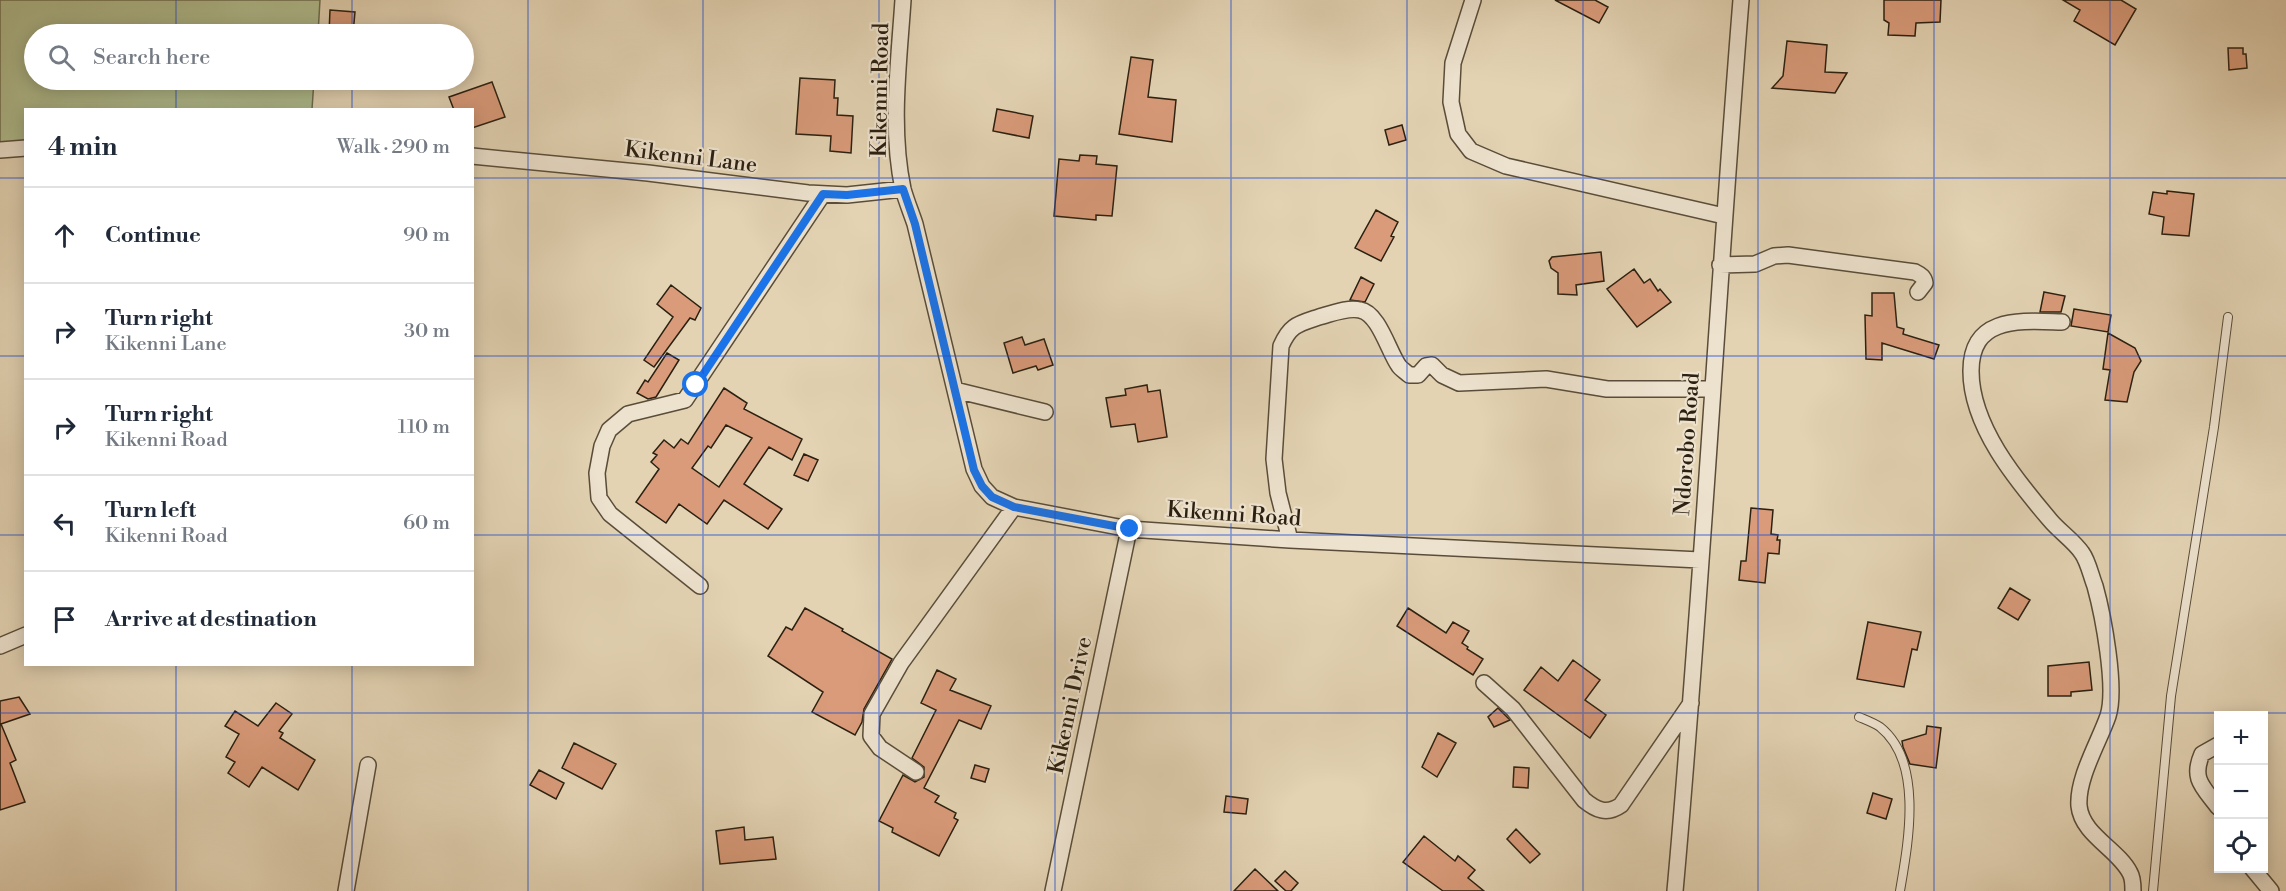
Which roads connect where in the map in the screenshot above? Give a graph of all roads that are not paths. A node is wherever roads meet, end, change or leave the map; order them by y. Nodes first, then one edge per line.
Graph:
1 (903, 0) edge
2 (1473, 0) edge
3 (1741, 0) edge
4 (24, 148) edge
5 (0, 150) edge
6 (474, 156) edge
7 (903, 189) junction
8 (823, 194) junction
9 (1724, 216) junction
10 (1720, 265) junction
11 (1918, 292) dead end
12 (2228, 317) dead end
13 (2062, 322) dead end
14 (1712, 389) junction
15 (955, 390) junction
16 (1045, 412) dead end
17 (1014, 507) junction
18 (1130, 529) junction
19 (1290, 540) junction
20 (1700, 560) junction
21 (700, 586) dead end
22 (24, 636) edge
23 (0, 646) edge
24 (1484, 683) dead end
25 (1692, 701) junction
26 (1859, 717) dead end
27 (2214, 748) edge
28 (368, 765) dead end
29 (916, 772) dead end
30 (2214, 802) edge
31 (2256, 873) edge
32 (346, 891) edge
33 (1053, 891) edge
34 (1675, 891) edge
35 (1900, 891) edge
36 (2133, 891) edge
37 (2153, 891) edge
38 (2271, 891) edge

1 - 7 street, Kikenni Road
2 - 9 street
3 - 9 street, Ndorobo Road
4 - 5 street
6 - 8 street, Kikenni Lane
7 - 8 street, Kikenni Lane
7 - 15 street, Kikenni Road
8 - 21 street
9 - 10 street, Ndorobo Road
10 - 11 street
10 - 14 street, Ndorobo Road
12 - 37 lane
13 - 36 street
14 - 19 street
14 - 20 street, Ndorobo Road
15 - 16 street
15 - 17 street, Kikenni Road
17 - 18 street, Kikenni Road
17 - 29 street
18 - 19 street, Kikenni Road
18 - 33 street, Kikenni Drive
19 - 20 street, Kikenni Road
20 - 25 street, Ndorobo Road
22 - 23 street
24 - 25 street
25 - 34 street, Ndorobo Road
26 - 35 lane
27 - 30 street
28 - 32 street
31 - 38 street

